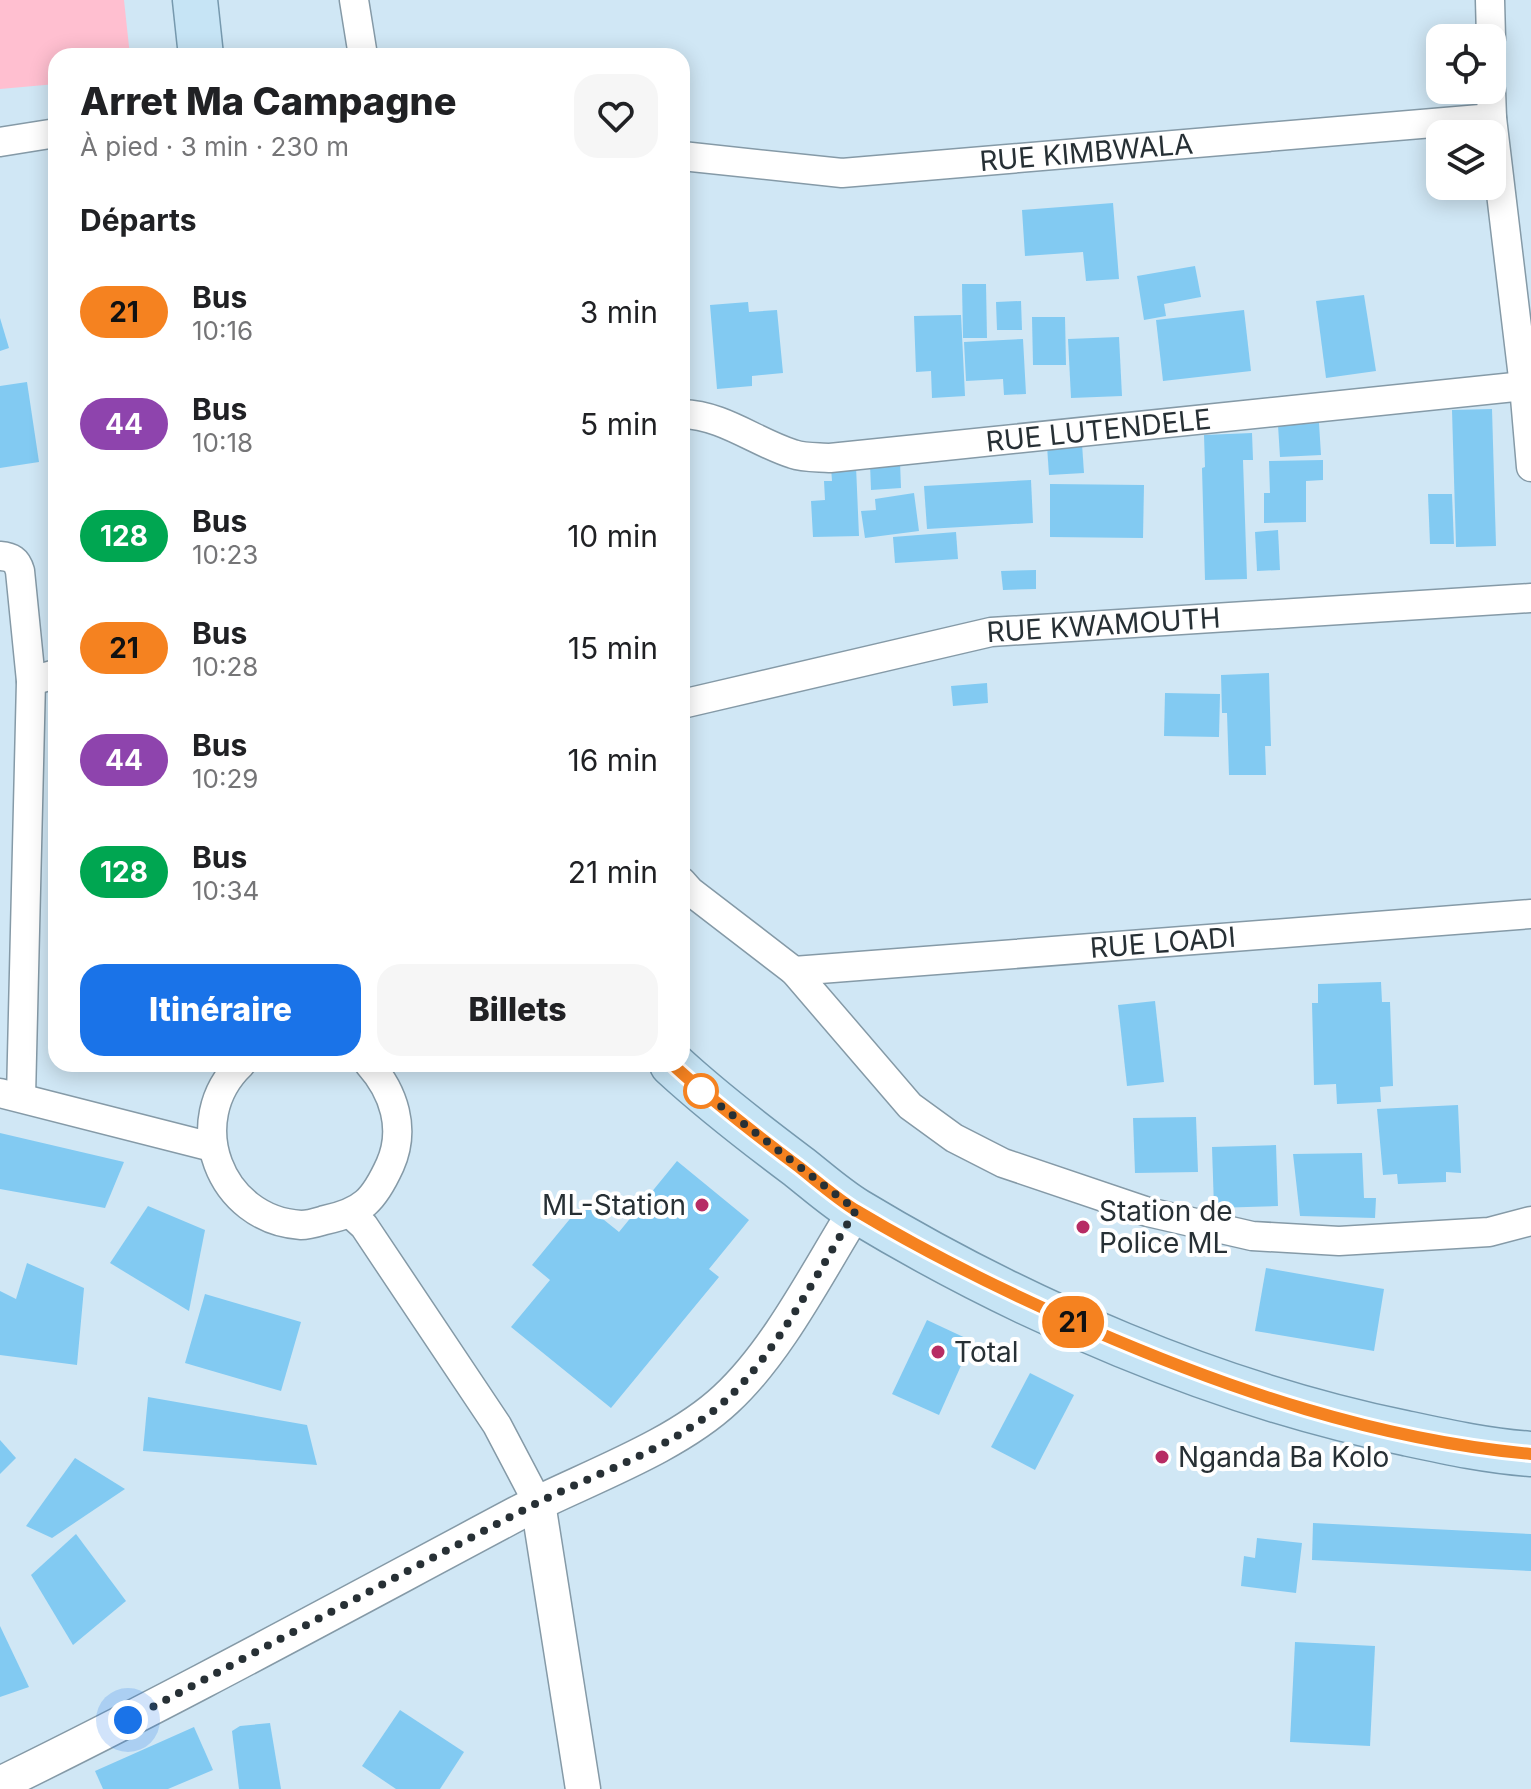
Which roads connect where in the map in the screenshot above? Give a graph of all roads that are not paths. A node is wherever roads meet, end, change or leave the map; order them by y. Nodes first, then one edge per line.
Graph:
1 (195, 0) edge
2 (354, 0) edge
3 (1490, 0) edge
4 (1491, 24) edge
5 (200, 48) edge
6 (362, 48) edge
7 (1492, 104) edge
8 (48, 134) edge
9 (0, 142) edge
10 (690, 157) edge
11 (1520, 272) edge
12 (1524, 386) junction
13 (690, 415) edge
14 (1531, 467) edge
15 (0, 556) edge
16 (1531, 598) edge
17 (43, 678) edge
18 (690, 702) edge
19 (690, 888) edge
20 (1531, 914) edge
21 (794, 971) junction
22 (233, 1072) edge
23 (374, 1072) edge
24 (680, 1072) edge
25 (11, 1095) edge
26 (212, 1147) junction
27 (856, 1210) junction
28 (352, 1215) junction
29 (1531, 1221) edge
30 (1531, 1454) edge
31 (538, 1503) junction
32 (0, 1784) edge
33 (583, 1789) edge

1 - 5 main road
2 - 6 street
3 - 4 street
7 - 10 street, RUE KIMBWALA
7 - 11 street
8 - 9 street
11 - 12 street
12 - 13 street, RUE LUTENDELE
12 - 14 street
15 - 17 street
16 - 18 street, RUE KWAMOUTH
17 - 25 street
19 - 21 street
20 - 21 street, RUE LOADI
21 - 29 street
22 - 26 street
23 - 28 street
24 - 27 main road
25 - 26 street
26 - 28 street
27 - 30 main road
27 - 31 street
28 - 31 street
31 - 32 street
31 - 33 street

